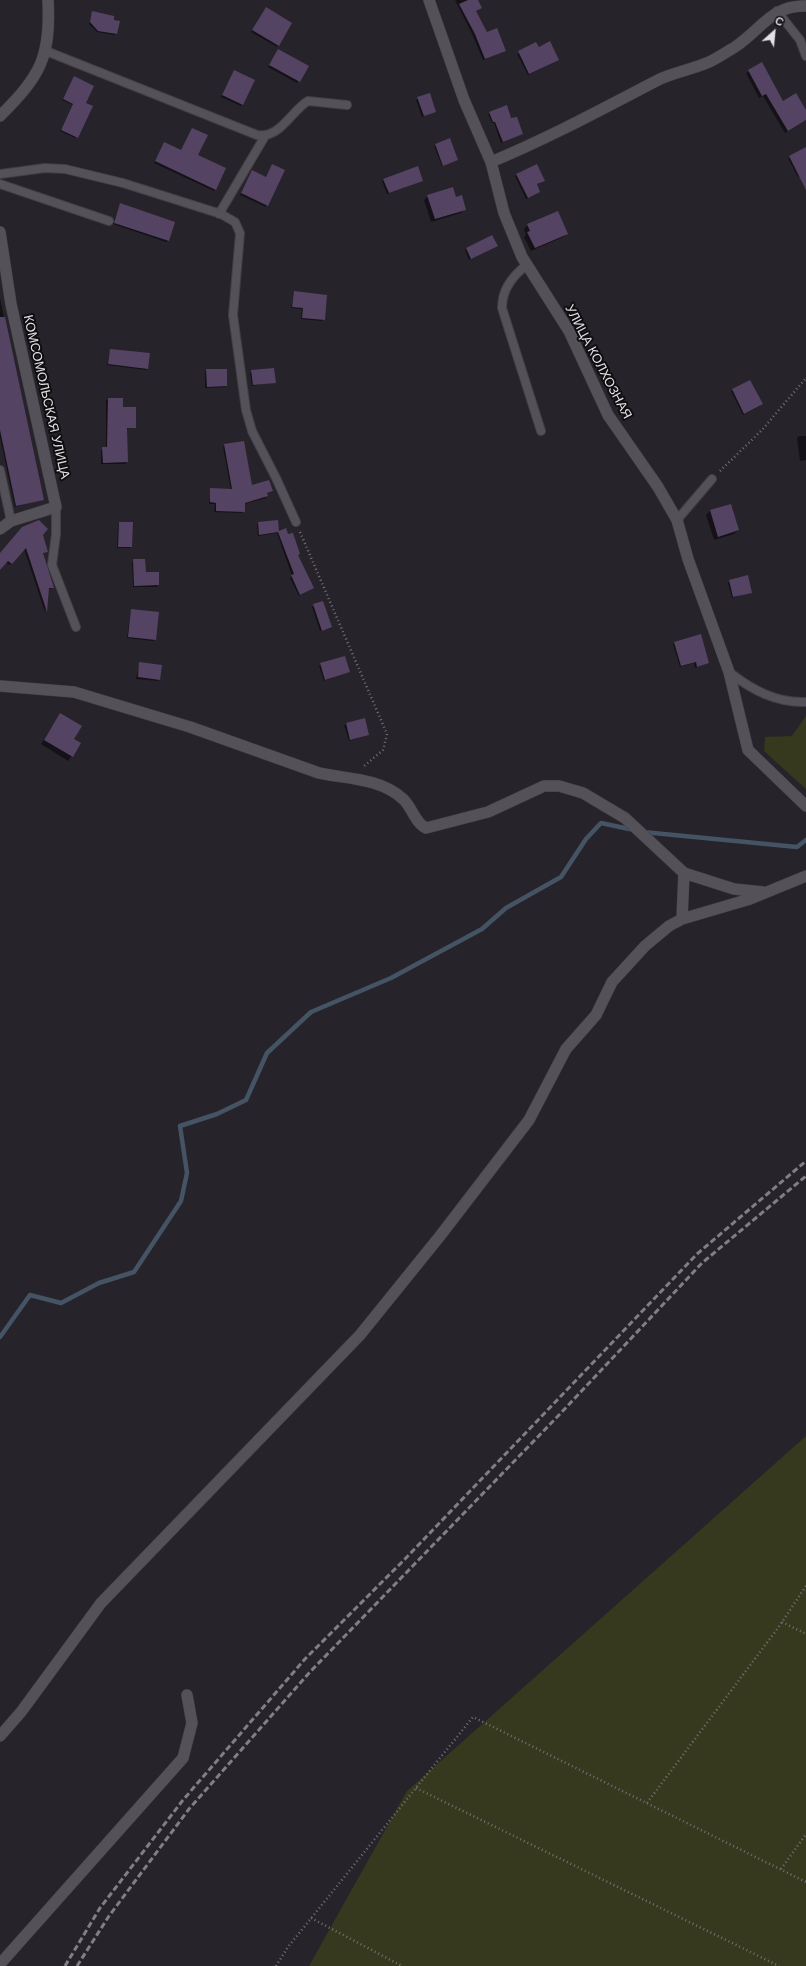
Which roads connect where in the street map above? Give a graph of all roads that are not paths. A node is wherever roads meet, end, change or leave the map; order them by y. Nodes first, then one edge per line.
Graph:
1 (48, 0) edge
2 (429, 0) edge
3 (806, 6) edge
4 (777, 12) junction
5 (46, 51) junction
6 (806, 56) edge
7 (347, 105) dead end
8 (0, 116) edge
9 (265, 136) junction
10 (491, 162) junction
11 (0, 174) edge
12 (0, 184) edge
13 (219, 214) junction
14 (110, 221) dead end
15 (0, 232) edge
16 (527, 265) junction
17 (541, 431) dead end
18 (0, 470) edge
19 (712, 479) road end
20 (56, 507) junction
21 (677, 520) junction
22 (11, 521) junction
23 (296, 522) road end
24 (0, 529) edge
25 (76, 627) dead end
26 (729, 672) junction
27 (0, 686) edge
28 (806, 702) edge
29 (806, 806) edge
30 (684, 873) junction
31 (806, 876) edge
32 (763, 892) junction
33 (682, 919) junction
34 (187, 1695) dead end
35 (0, 1736) edge
36 (0, 1964) edge

1 - 5 street
2 - 10 street, УЛИЦА КОЛХОЗНАЯ
3 - 4 street
4 - 6 lane
4 - 10 street
5 - 8 street
5 - 9 lane
7 - 9 lane
9 - 13 lane
10 - 16 street, УЛИЦА КОЛХОЗНАЯ
11 - 13 lane
12 - 14 lane
13 - 23 lane
15 - 20 street, КОМСОМОЛЬСКАЯ УЛИЦА
16 - 17 lane
16 - 21 street, УЛИЦА КОЛХОЗНАЯ
18 - 22 lane
19 - 21 lane
20 - 22 street
20 - 25 lane
21 - 26 street, УЛИЦА КОЛХОЗНАЯ
22 - 24 street
26 - 28 lane
26 - 29 street, УЛИЦА КОЛХОЗНАЯ
27 - 30 street
30 - 32 street
30 - 33 street
31 - 32 street
32 - 33 street
33 - 35 street
34 - 36 street

